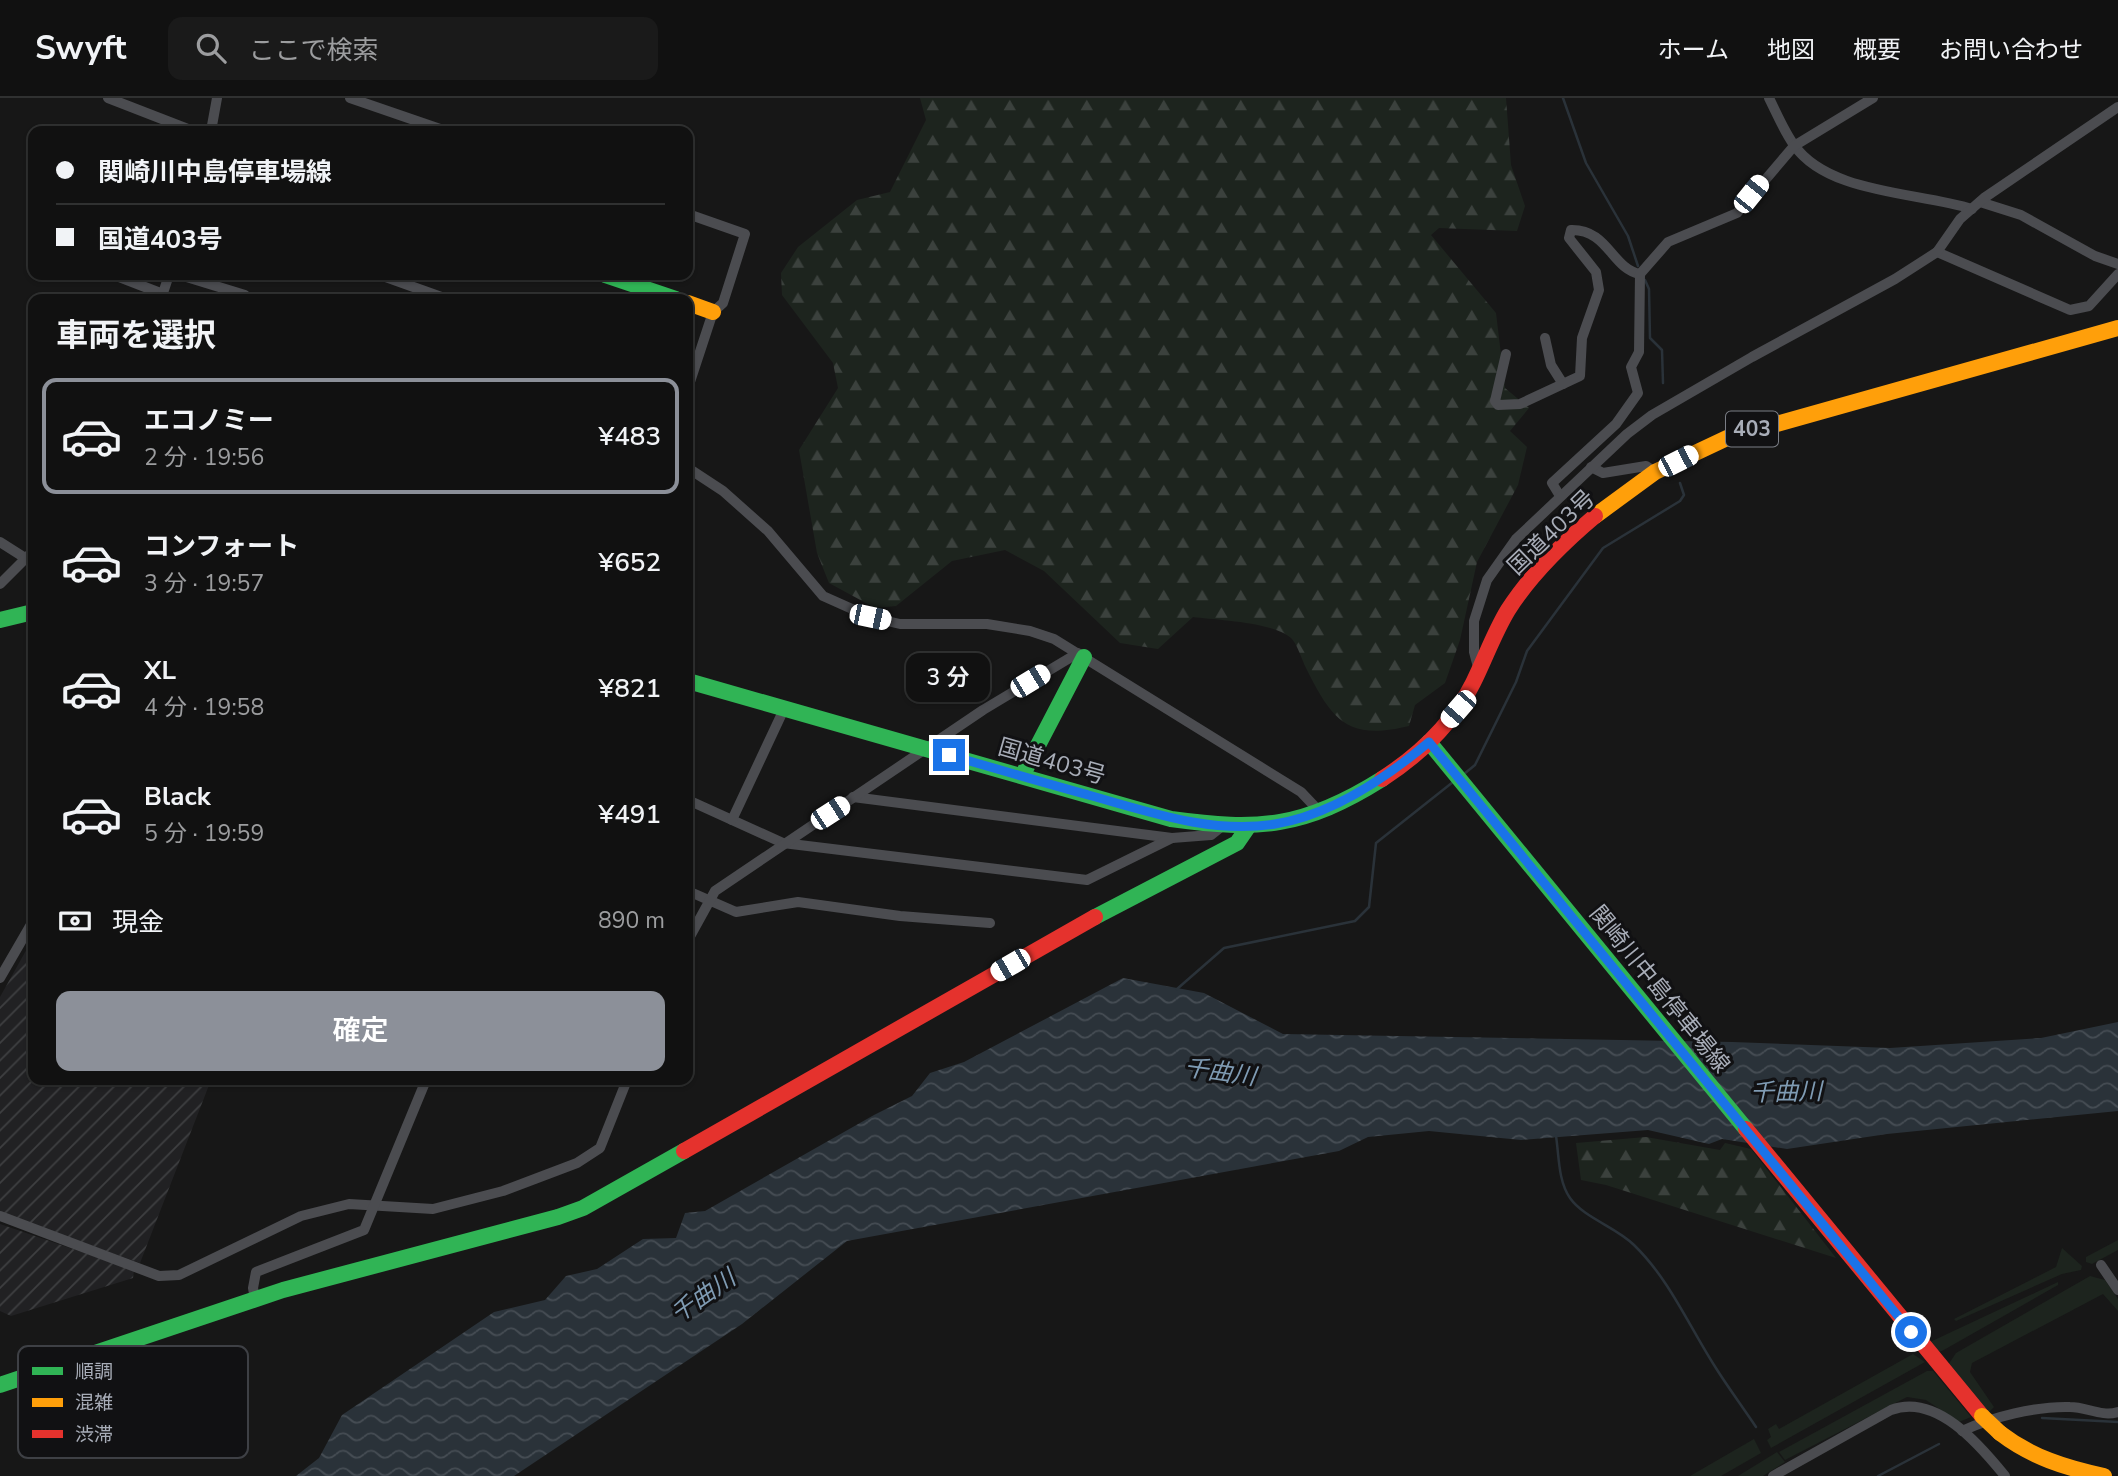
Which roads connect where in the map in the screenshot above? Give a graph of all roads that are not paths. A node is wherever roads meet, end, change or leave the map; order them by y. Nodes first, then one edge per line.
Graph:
1 (108, 98) edge
2 (217, 98) edge
3 (350, 98) edge
4 (1769, 98) edge
5 (1873, 98) edge
6 (2118, 107) edge
7 (179, 126) edge
8 (212, 126) edge
9 (431, 126) edge
10 (1794, 146) junction
11 (1976, 205) junction
12 (693, 216) edge
13 (1937, 252) junction
14 (2118, 264) edge
15 (1640, 274) junction
16 (2118, 274) edge
17 (125, 280) edge
18 (196, 280) edge
19 (394, 280) edge
20 (620, 280) edge
21 (155, 294) edge
22 (242, 294) edge
23 (433, 294) edge
24 (661, 294) edge
25 (693, 305) edge
26 (713, 312) junction
27 (2118, 328) edge
28 (1545, 338) dead end
29 (1506, 354) dead end
30 (693, 370) edge
31 (1563, 384) junction
32 (1591, 467) junction
33 (693, 471) edge
34 (1655, 472) junction
35 (1560, 496) junction
36 (0, 542) edge
37 (28, 556) edge
38 (28, 560) edge
39 (0, 584) edge
40 (28, 613) edge
41 (0, 620) edge
42 (1081, 655) junction
43 (1479, 673) junction
44 (693, 682) edge
45 (785, 707) junction
46 (1434, 747) junction
47 (924, 748) junction
48 (1022, 776) junction
49 (1304, 794) junction
50 (853, 797) junction
51 (693, 802) edge
52 (1319, 811) junction
53 (732, 820) junction
54 (1291, 821) junction
55 (1222, 826) junction
56 (1248, 827) junction
57 (1172, 838) junction
58 (783, 843) junction
59 (693, 893) edge
60 (708, 900) junction
61 (990, 923) dead end
62 (28, 930) edge
63 (693, 930) edge
64 (0, 978) edge
65 (424, 1085) edge
66 (625, 1085) edge
67 (374, 1206) junction
68 (0, 1216) edge
69 (2101, 1265) dead end
70 (2118, 1290) edge
71 (255, 1299) junction
72 (116, 1346) edge
73 (18, 1379) edge
74 (0, 1385) edge
75 (2118, 1412) edge
76 (1962, 1431) junction
77 (1773, 1476) edge
78 (2005, 1476) edge
79 (2104, 1476) edge

1 - 7 street
2 - 8 street
3 - 9 street
4 - 10 street
5 - 10 street
6 - 11 street
10 - 11 street
10 - 15 street
11 - 13 street
11 - 14 street
12 - 26 street
13 - 16 street
13 - 32 street
15 - 31 street
15 - 35 street
17 - 21 street
18 - 22 street
19 - 23 street
20 - 24 main road
25 - 26 main road
26 - 30 street
27 - 34 main road, 国道403号 / 403
28 - 31 street
29 - 31 street
32 - 34 street
32 - 35 street
33 - 42 street
34 - 43 main road, 国道403号 / 403
35 - 43 street
36 - 37 street
38 - 39 street
40 - 41 main road
42 - 47 street
42 - 48 main road
42 - 49 street
43 - 46 main road, 国道403号 / 403
44 - 45 main road, 国道403号 / 403
45 - 47 main road, 国道403号 / 403
45 - 53 street
46 - 52 main road, 国道403号 / 403
46 - 79 main road, 関崎川中島停車場線, bridge
47 - 48 main road, 国道403号 / 403
47 - 50 street
48 - 55 main road, 国道403号 / 403
49 - 52 street
49 - 54 street
50 - 57 street
50 - 58 street
51 - 53 street
52 - 54 main road, 国道403号 / 403
53 - 58 street
54 - 56 main road, 国道403号 / 403
55 - 56 main road, 国道403号 / 403
55 - 57 street
56 - 71 main road
57 - 58 street
58 - 60 street
59 - 60 street
60 - 61 street
60 - 63 street
62 - 64 street
65 - 67 street
66 - 67 street
67 - 68 street
67 - 71 street
69 - 70 street
71 - 72 main road
73 - 74 main road
75 - 76 street
76 - 77 street
76 - 78 street

